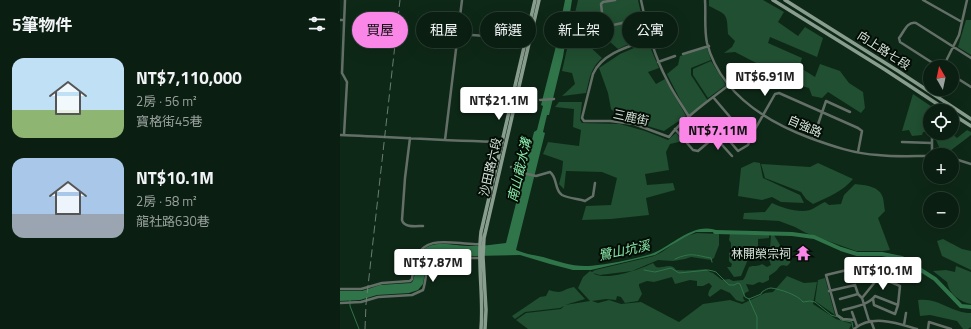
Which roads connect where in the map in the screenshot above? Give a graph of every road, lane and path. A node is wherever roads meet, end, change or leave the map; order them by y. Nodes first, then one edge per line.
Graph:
1 (345, 0) edge
2 (462, 0) edge
3 (534, 0) edge
4 (539, 0) edge
5 (615, 0) edge
6 (641, 0) edge
7 (705, 0) edge
8 (773, 0) edge
9 (785, 0) edge
10 (923, 0) edge
11 (967, 0) edge
12 (461, 12) edge
13 (532, 12) edge
14 (536, 12) edge
15 (643, 12) edge
16 (340, 20) edge
17 (344, 20) junction
18 (962, 22) junction
19 (622, 23) edge
20 (709, 46) junction
21 (954, 46) junction
22 (456, 48) edge
23 (526, 48) edge
24 (528, 48) edge
25 (626, 48) edge
26 (653, 48) edge
27 (683, 54) dead end
28 (675, 56) dead end
29 (971, 58) edge
30 (928, 60) edge
31 (947, 60) edge
32 (658, 62) junction
33 (959, 79) edge
34 (729, 85) junction
35 (923, 86) edge
36 (971, 87) edge
37 (938, 96) edge
38 (713, 97) junction
39 (927, 98) joint
40 (554, 99) dead end
41 (540, 100) dead end
42 (937, 104) edge
43 (821, 112) junction
44 (850, 112) dead end
45 (763, 115) junction
46 (689, 117) junction
47 (959, 118) edge
48 (971, 119) edge
49 (971, 126) edge
50 (675, 129) junction
51 (721, 131) junction
52 (340, 135) edge
53 (344, 135) junction
54 (714, 137) junction
55 (410, 138) junction
56 (813, 139) junction
57 (445, 140) junction
58 (502, 142) junction
59 (506, 142) junction
60 (902, 142) dead end
61 (932, 143) joint
62 (932, 148) edge
63 (858, 152) junction
64 (732, 156) dead end
65 (923, 156) edge
66 (959, 160) edge
67 (971, 164) edge
68 (511, 167) dead end
69 (594, 182) dead end
70 (423, 226) dead end
71 (481, 244) junction
72 (481, 258) junction
73 (876, 281) junction
74 (340, 289) edge
75 (829, 291) junction
76 (858, 294) junction
77 (862, 298) junction
78 (840, 299) dead end
79 (873, 299) junction
80 (340, 303) edge
81 (864, 304) junction
82 (898, 305) junction
83 (844, 310) dead end
84 (852, 312) dead end
85 (906, 313) dead end
86 (484, 315) junction
87 (855, 320) junction
88 (870, 321) junction
89 (904, 325) junction
90 (857, 326) junction
91 (481, 329) edge
92 (485, 329) edge
93 (854, 329) edge
94 (874, 329) edge
95 (917, 329) edge
96 (928, 329) edge
97 (951, 329) edge

1 - 17 street
2 - 12 street
3 - 13 street, 沙田路六段
4 - 14 street, 沙田路六段
5 - 19 street
6 - 15 street
7 - 20 street, 自強路
8 - 39 street, 向上路七段
9 - 35 street, 向上路七段
10 - 18 street
11 - 18 street
16 - 17 street
17 - 53 street
18 - 21 street
20 - 27 street
20 - 34 street, 自強路
21 - 29 street
21 - 30 street
21 - 31 street
22 - 57 street
23 - 58 street, 沙田路六段
24 - 59 street, 沙田路六段
25 - 50 street, 三鹿街
26 - 32 street
28 - 32 street
32 - 46 street
33 - 36 street
34 - 38 street, 三鹿街
34 - 45 street, 自強路
37 - 48 street, 向上路七段
38 - 46 street, 三鹿街
38 - 51 street
39 - 42 street, 向上路七段
40 - 41 street
43 - 44 street
43 - 45 street
43 - 56 street
43 - 63 street
45 - 51 street
45 - 56 street, 自強路
46 - 50 street, 三鹿街
47 - 49 street
50 - 54 street
51 - 54 street
52 - 53 street
53 - 55 street
54 - 64 street
55 - 57 street
55 - 70 street
56 - 63 street, 自強路
57 - 58 street
58 - 59 street
58 - 71 street, 沙田路六段
59 - 71 street, 沙田路六段
60 - 61 street
61 - 62 street
63 - 65 street, 自強路
66 - 67 street
68 - 69 street
71 - 72 street
71 - 74 street
72 - 80 street
72 - 86 street
73 - 75 street
73 - 77 street
73 - 82 street
75 - 76 street
75 - 87 street
76 - 77 street
76 - 78 street
77 - 81 street
79 - 81 street
79 - 82 street
79 - 82 street
81 - 83 street
81 - 88 street
84 - 87 street
85 - 89 street
86 - 91 street
86 - 92 street
87 - 90 street
88 - 89 street
88 - 90 street
88 - 94 street
89 - 95 street
90 - 93 street
96 - 97 street

